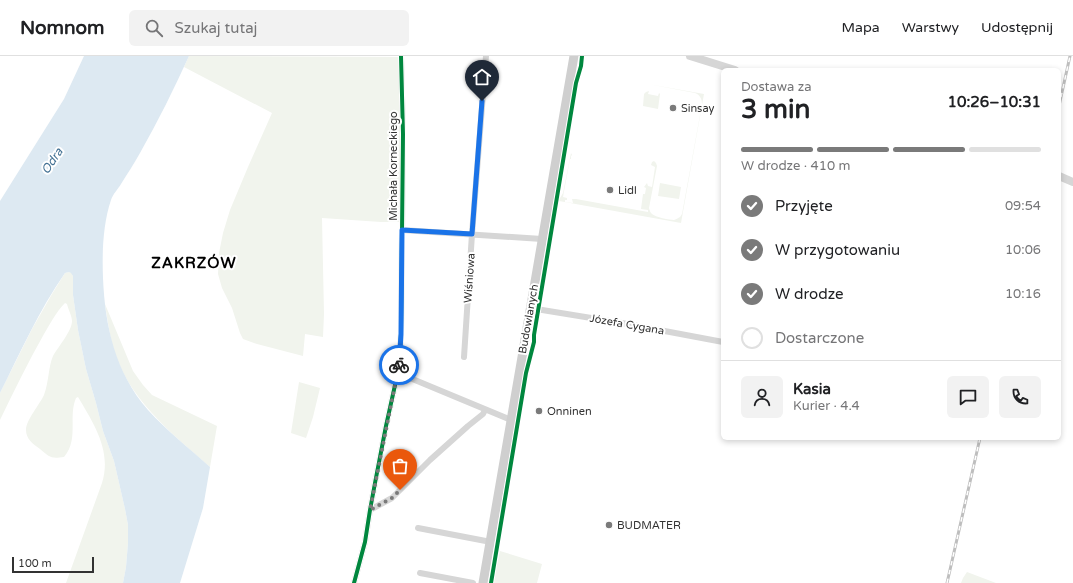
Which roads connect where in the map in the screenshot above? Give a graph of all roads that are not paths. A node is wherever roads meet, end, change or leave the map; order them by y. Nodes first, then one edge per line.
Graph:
1 (401, 56) edge
2 (486, 56) edge
3 (574, 56) edge
4 (690, 56) edge
5 (729, 68) edge
6 (1061, 177) edge
7 (1073, 182) edge
8 (402, 230) junction
9 (472, 234) junction
10 (542, 239) junction
11 (530, 308) junction
12 (721, 342) edge
13 (464, 357) dead end
14 (398, 373) junction
15 (485, 410) junction
16 (511, 420) junction
17 (370, 510) junction
18 (418, 528) dead end
19 (491, 542) junction
20 (420, 573) dead end
21 (354, 583) edge
22 (473, 583) edge
23 (483, 583) edge

1 - 8 street, Michała Korneckiego
2 - 9 street, Wiśniowa
3 - 10 main road, Budowlanych
4 - 5 street
6 - 7 street
8 - 9 street
8 - 14 street, Michała Korneckiego
9 - 10 street
9 - 13 street, Wiśniowa
10 - 11 main road, Budowlanych
11 - 12 street, Józefa Cygana
11 - 16 main road, Budowlanych
14 - 15 street
14 - 17 street, Michała Korneckiego
15 - 16 street
15 - 17 street
16 - 19 main road, Budowlanych
17 - 21 street, Michała Korneckiego
18 - 19 street
19 - 23 main road, Budowlanych
20 - 22 street

